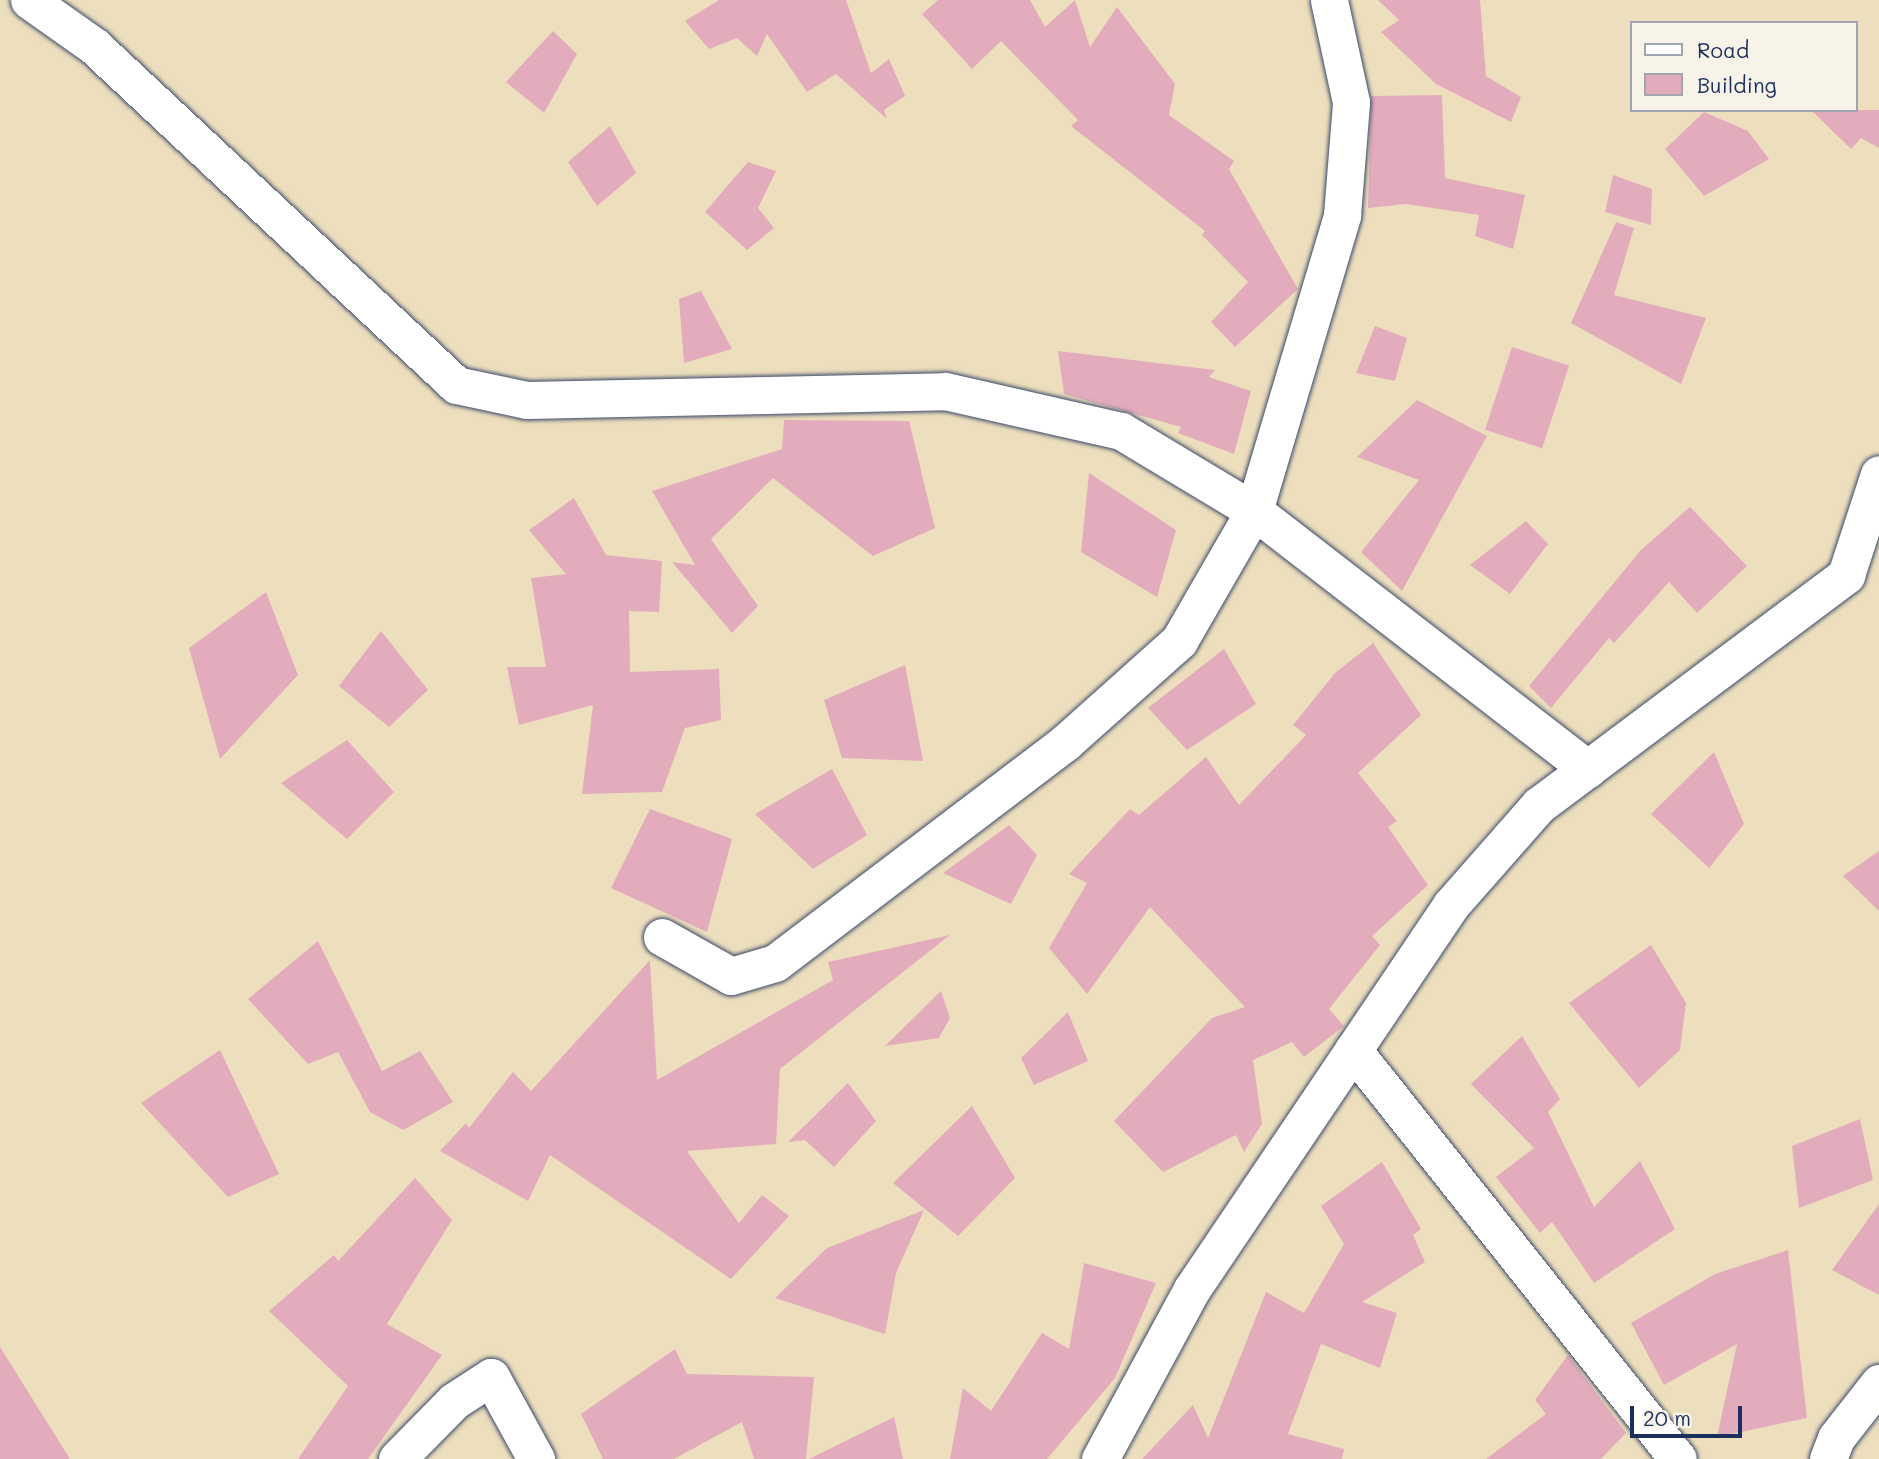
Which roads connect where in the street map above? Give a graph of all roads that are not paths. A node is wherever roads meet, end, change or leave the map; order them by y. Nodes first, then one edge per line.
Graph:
1 (29, 0) edge
2 (1329, 0) edge
3 (1879, 474) edge
4 (1254, 511) junction
5 (1588, 769) junction
6 (663, 937) dead end
7 (1353, 1050) junction
8 (1879, 1383) edge
9 (397, 1459) edge
10 (536, 1459) edge
11 (1100, 1459) edge
12 (1678, 1459) edge
13 (1828, 1459) edge

1 - 4 street
2 - 4 street
3 - 5 street
4 - 5 street
4 - 6 street
5 - 7 street
7 - 11 street
7 - 12 street
8 - 13 street
9 - 10 street

